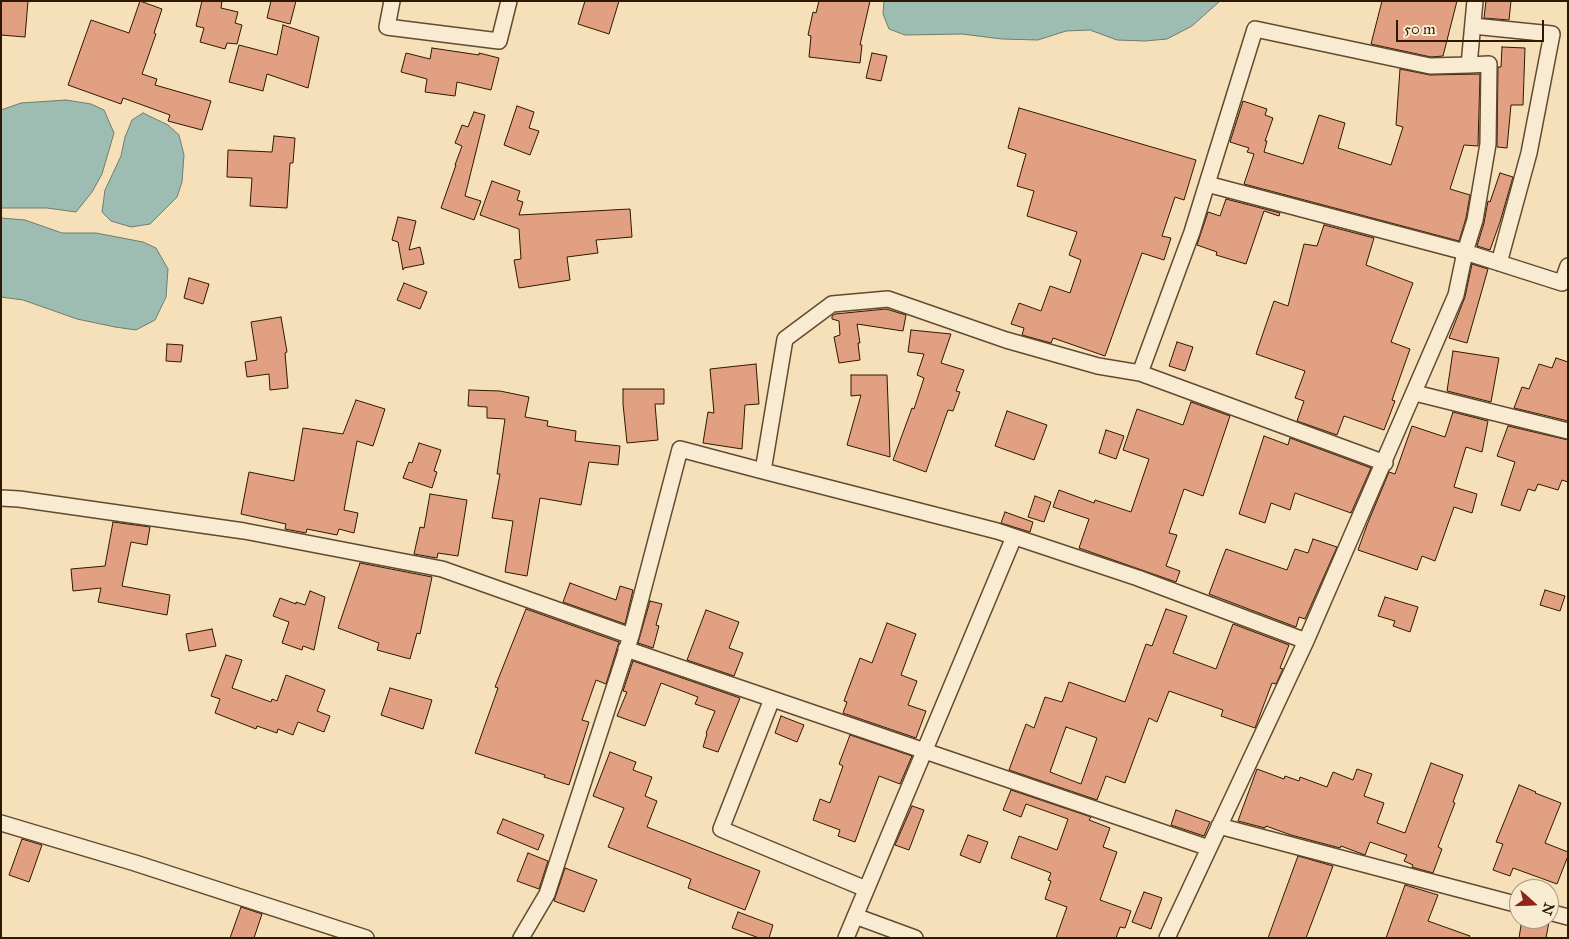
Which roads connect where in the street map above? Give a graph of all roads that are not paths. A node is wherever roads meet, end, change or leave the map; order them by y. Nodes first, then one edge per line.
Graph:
1 (392, 1) edge
2 (509, 1) edge
3 (1475, 1) edge
4 (1472, 26) junction
5 (1469, 65) junction
6 (1207, 184) junction
7 (1465, 252) junction
8 (1499, 262) junction
9 (1568, 266) edge
10 (1140, 373) junction
11 (1415, 393) junction
12 (1568, 431) edge
13 (1385, 463) junction
14 (762, 471) junction
15 (1, 498) edge
16 (1014, 537) junction
17 (1306, 641) junction
18 (628, 643) junction
19 (772, 699) junction
20 (924, 751) junction
21 (1, 823) edge
22 (1219, 826) junction
23 (1209, 848) junction
24 (866, 889) junction
25 (1509, 902) edge
26 (855, 916) junction
27 (366, 938) edge
28 (521, 938) edge
29 (846, 938) edge
30 (914, 938) edge
31 (1167, 938) edge

1 - 2 street
3 - 4 street
4 - 5 street
4 - 8 street
5 - 6 street
5 - 7 street
6 - 7 street
6 - 10 street
7 - 8 street
7 - 11 street
8 - 9 street
10 - 13 street
10 - 14 street
11 - 12 street
11 - 13 street
13 - 17 street
14 - 16 street
14 - 18 street
15 - 18 street
16 - 17 street
16 - 20 street
17 - 22 street
18 - 19 street
18 - 28 street
19 - 20 street
19 - 24 street
20 - 23 street
20 - 24 street
21 - 27 street
22 - 23 street
22 - 25 street
23 - 31 street
24 - 26 street
26 - 29 street
26 - 30 street

